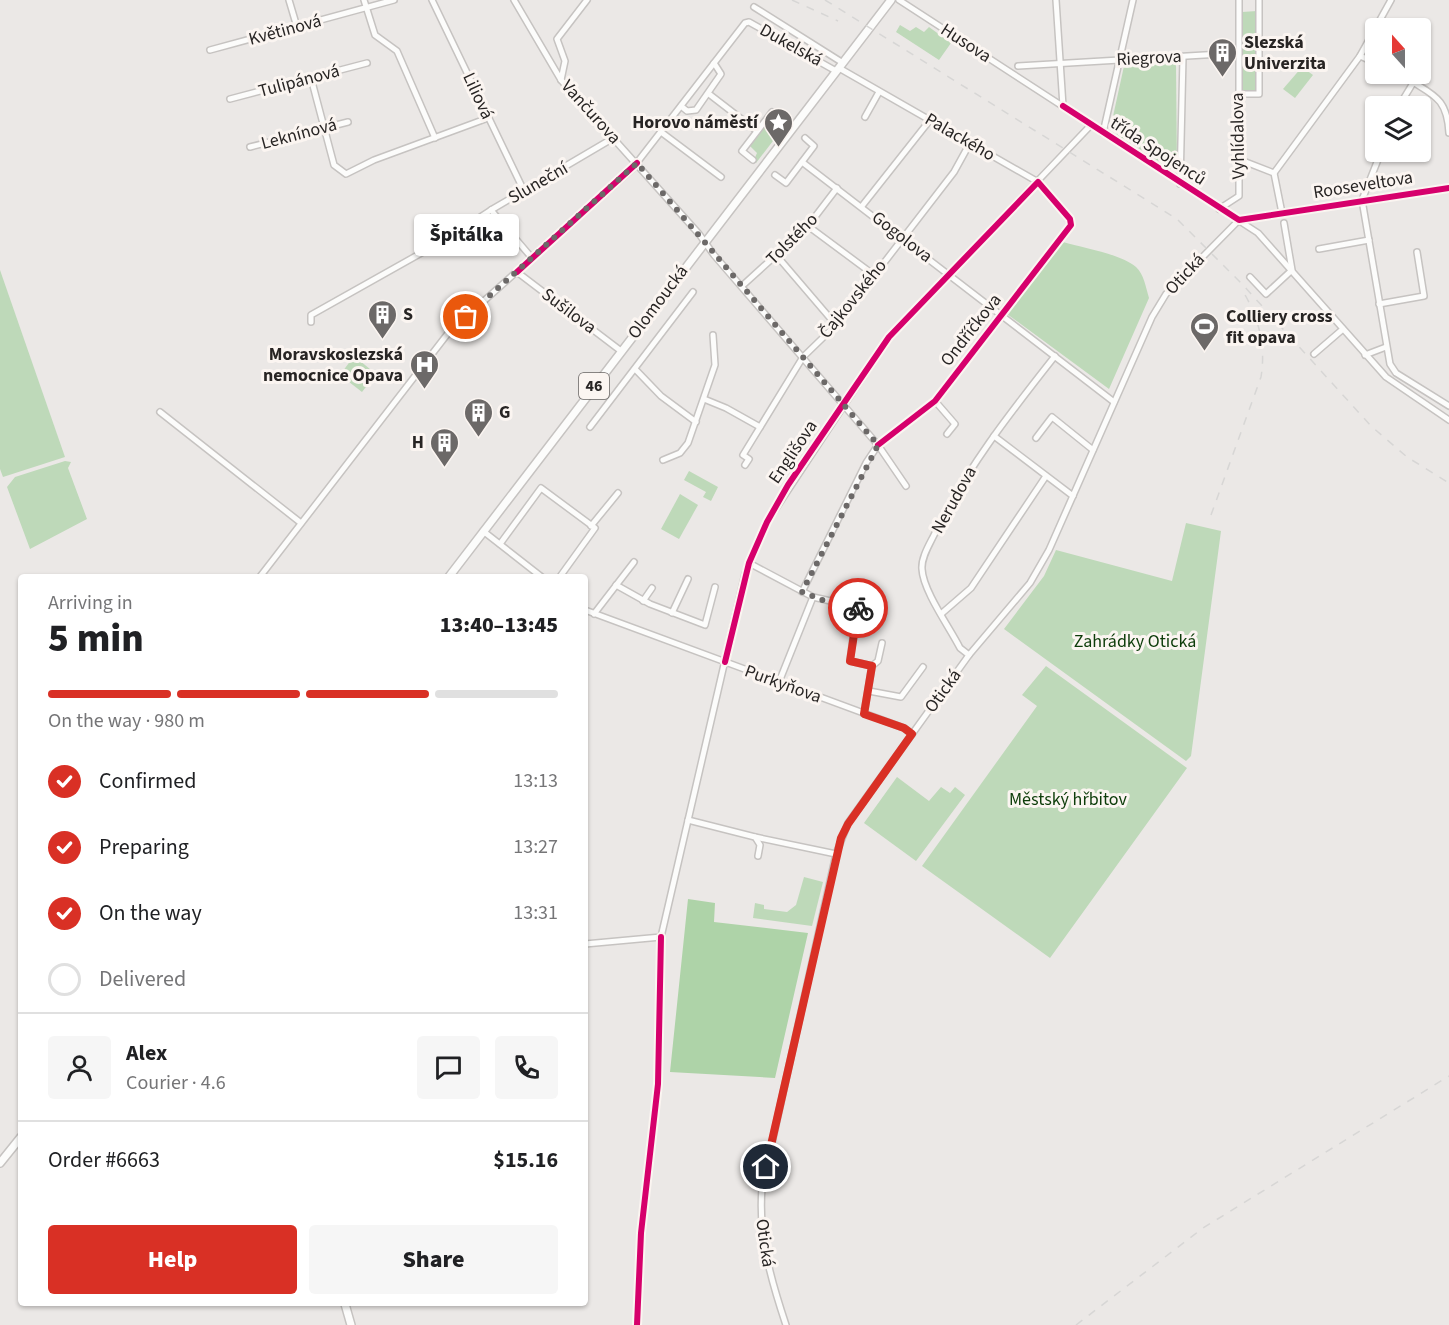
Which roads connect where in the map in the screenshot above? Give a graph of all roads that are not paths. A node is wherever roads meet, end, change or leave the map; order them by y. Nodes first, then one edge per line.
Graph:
1 (289, 0) edge
2 (364, 0) edge
3 (393, 0) edge
4 (432, 0) edge
5 (514, 0) edge
6 (587, 0) edge
7 (891, 0) edge
8 (899, 0) edge
9 (1056, 0) edge
10 (1133, 0) edge
11 (1239, 0) edge
12 (1259, 0) edge
13 (1391, 0) edge
14 (754, 7) dead end
15 (366, 8) junction
16 (297, 27) junction
17 (210, 50) dead end
18 (1238, 53) junction
19 (1360, 56) junction
20 (1183, 57) junction
21 (1365, 58) edge
22 (1120, 60) junction
23 (367, 63) dead end
24 (714, 63) junction
25 (1060, 65) junction
26 (1018, 66) dead end
27 (839, 67) junction
28 (311, 78) junction
29 (561, 80) junction
30 (1414, 84) edge
31 (879, 92) junction
32 (709, 94) junction
33 (1238, 94) junction
34 (231, 99) dead end
35 (681, 106) junction
36 (1063, 106) junction
37 (772, 112) dead end
38 (865, 117) dead end
39 (488, 118) junction
40 (930, 120) junction
41 (348, 122) dead end
42 (1091, 125) junction
43 (324, 129) junction
44 (757, 131) junction
45 (661, 132) junction
46 (1449, 133) edge
47 (1103, 134) junction
48 (615, 137) junction
49 (435, 138) junction
50 (805, 138) dead end
51 (970, 143) junction
52 (250, 147) dead end
53 (1238, 159) junction
54 (753, 160) dead end
55 (802, 162) junction
56 (1377, 162) edge
57 (637, 163) junction
58 (1274, 173) junction
59 (775, 175) dead end
60 (721, 177) dead end
61 (1038, 182) junction
62 (1180, 184) junction
63 (837, 188) junction
64 (1449, 188) edge
65 (524, 191) junction
66 (1362, 200) junction
67 (862, 206) junction
68 (1219, 209) junction
69 (491, 210) junction
70 (1282, 213) junction
71 (1070, 219) joint
72 (1239, 220) junction
73 (1284, 223) dead end
74 (808, 226) junction
75 (902, 238) junction
76 (1369, 240) junction
77 (704, 241) junction
78 (1319, 249) dead end
79 (1417, 252) dead end
80 (777, 256) junction
81 (532, 258) junction
82 (1293, 270) junction
83 (517, 272) junction
84 (949, 273) junction
85 (874, 275) junction
86 (1250, 277) dead end
87 (742, 286) junction
88 (693, 292) dead end
89 (1379, 304) junction
90 (1002, 315) junction
91 (311, 322) dead end
92 (836, 326) junction
93 (1343, 329) junction
94 (713, 335) dead end
95 (1386, 346) junction
96 (621, 351) junction
97 (1314, 354) dead end
98 (1365, 355) junction
99 (1055, 356) junction
100 (802, 357) junction
101 (1391, 366) junction
102 (635, 369) junction
103 (1382, 373) junction
104 (704, 399) junction
105 (935, 400) junction
106 (1114, 402) junction
107 (844, 405) junction
108 (1449, 406) edge
109 (160, 412) dead end
110 (1449, 420) edge
111 (696, 422) junction
112 (590, 427) dead end
113 (760, 428) junction
114 (947, 434) dead end
115 (994, 436) junction
116 (1036, 438) dead end
117 (878, 445) junction
118 (1093, 450) junction
119 (663, 460) dead end
120 (745, 465) dead end
121 (1046, 476) junction
122 (906, 486) dead end
123 (618, 493) dead end
124 (1073, 496) junction
125 (301, 523) junction
126 (591, 526) junction
127 (483, 531) junction
128 (500, 544) junction
129 (634, 562) dead end
130 (749, 563) junction
131 (262, 574) edge
132 (451, 574) edge
133 (538, 574) edge
134 (562, 574) edge
135 (688, 579) dead end
136 (616, 585) junction
137 (715, 587) dead end
138 (652, 588) dead end
139 (858, 591) dead end
140 (802, 592) junction
141 (813, 597) junction
142 (643, 601) junction
143 (856, 607) junction
144 (588, 611) edge
145 (672, 613) junction
146 (594, 614) junction
147 (941, 614) junction
148 (882, 643) dead end
149 (969, 655) junction
150 (724, 662) junction
151 (872, 666) junction
152 (923, 667) dead end
153 (779, 682) junction
154 (869, 691) junction
155 (864, 714) junction
156 (912, 734) junction
157 (688, 820) junction
158 (755, 837) junction
159 (836, 854) junction
160 (758, 856) dead end
161 (588, 944) edge
162 (18, 1140) edge
163 (2, 1157) edge
164 (346, 1306) edge
165 (351, 1325) edge
166 (786, 1325) edge

1 - 16 street
2 - 15 street
3 - 15 street, Květinová
4 - 39 street, Liliová
5 - 29 street, Vančurova
6 - 29 street
7 - 27 main road, Olomoucká / 46
8 - 36 street, Husova
9 - 25 street
10 - 22 street
11 - 18 street, Vyhlídalova
12 - 33 street
13 - 19 street
14 - 27 street
15 - 16 street, Květinová
15 - 49 street
16 - 17 street, Květinová
18 - 20 street, Riegrova
18 - 33 street, Vyhlídalova
19 - 21 street
19 - 58 street
20 - 22 street, Riegrova
20 - 62 street
22 - 25 street, Riegrova
22 - 47 street
23 - 28 street, Tulipánová
24 - 27 street, Dukelská
24 - 32 street
24 - 35 street
25 - 26 street, Riegrova
25 - 36 street
27 - 31 street, Palackého
27 - 77 main road, Olomoucká / 46
28 - 34 street, Tulipánová
28 - 43 street
29 - 48 street, Vančurova
30 - 46 street
31 - 38 street
31 - 40 street, Palackého
32 - 35 street
32 - 44 street
33 - 53 street, Vyhlídalova
35 - 45 street
36 - 42 street, třída Spojenců
37 - 44 street
39 - 49 street
39 - 65 street, Liliová
40 - 51 street, Palackého
40 - 67 street
41 - 43 street, Leknínová
42 - 47 street, třída Spojenců
42 - 61 street, Englišova
43 - 49 street
43 - 52 street, Leknínová
44 - 54 street
45 - 57 street
45 - 60 street
47 - 62 street, třída Spojenců
48 - 57 street, Vančurova
48 - 65 street, Sluneční
50 - 55 street
51 - 61 street, Palackého
51 - 75 street, Čajkovského
53 - 58 street
53 - 68 street, Vyhlídalova
55 - 59 street
55 - 63 street, Gogolova
56 - 66 street
57 - 77 street, Vančurova
57 - 81 street
58 - 70 street
61 - 71 street, Palackého
61 - 84 street, Englišova
62 - 68 street, třída Spojenců
63 - 67 street, Gogolova
63 - 74 street, Tolstého
64 - 66 street, Rooseveltova
65 - 69 street, Sluneční
66 - 70 street, Rooseveltova
66 - 76 street
67 - 75 street, Gogolova
68 - 72 street, třída Spojenců
69 - 81 street
69 - 91 street, Sluneční
70 - 72 street
71 - 90 street, Ondříčkova
72 - 82 street, třída Spojenců
72 - 106 street, Otická
73 - 82 street
74 - 80 street, Tolstého
74 - 85 street
75 - 84 street, Gogolova
75 - 85 street, Čajkovského
76 - 78 street
76 - 89 street
77 - 87 street, Vančurova
77 - 96 main road, Olomoucká / 46
79 - 89 street
80 - 87 street, Tolstého
80 - 92 street
81 - 83 street
82 - 86 street
82 - 93 street, třída Spojenců
83 - 96 street, Sušilova
83 - 125 street
84 - 90 street, Gogolova
84 - 107 street, Englišova
85 - 92 street, Čajkovského
87 - 100 street, Vančurova
88 - 102 street
89 - 95 street
90 - 99 street, Gogolova
90 - 105 street, Ondříčkova
92 - 100 street, Čajkovského
93 - 97 street
93 - 98 street, třída Spojenců
94 - 104 street
95 - 98 street
95 - 101 street
96 - 127 main road, Olomoucká / 46
98 - 103 street, třída Spojenců
99 - 106 street, Gogolova
99 - 115 street, Nerudova
100 - 107 street, Vančurova
100 - 113 street, Čajkovského
101 - 103 street
101 - 108 street
102 - 111 street
102 - 112 street
103 - 110 street, třída Spojenců
104 - 111 street
104 - 113 street
105 - 114 street
105 - 117 street, Ondříčkova
106 - 118 street, Otická
107 - 117 street, Vančurova
107 - 130 street, Englišova
109 - 125 street
111 - 119 street
113 - 120 street, Čajkovského
115 - 121 street
115 - 147 street, Nerudova
116 - 118 street
117 - 122 street, Vančurova
117 - 140 street
118 - 124 street, Otická
121 - 124 street
121 - 147 street
123 - 126 street
124 - 149 street, Otická
125 - 131 street
126 - 128 street
126 - 134 street
127 - 128 street
127 - 132 main road, Olomoucká / 46
128 - 133 street
129 - 136 street
130 - 140 street
130 - 150 street, Englišova
135 - 145 street
136 - 142 street
136 - 146 street
137 - 145 street
138 - 142 street
139 - 143 street
140 - 141 street
141 - 143 street
141 - 153 street
142 - 145 street
143 - 151 street
144 - 146 street, Purkyňova
146 - 150 street, Purkyňova
147 - 149 street, Nerudova
148 - 151 street
149 - 156 street, Otická
150 - 153 street, Purkyňova
150 - 157 street, Englišova
151 - 154 street
152 - 154 street
153 - 155 street, Purkyňova
154 - 155 street
155 - 156 street, Purkyňova
156 - 159 street, Otická
157 - 158 street
157 - 161 street, Englišova
158 - 159 street
158 - 160 street
159 - 166 street, Otická
162 - 163 main road
164 - 165 main road

